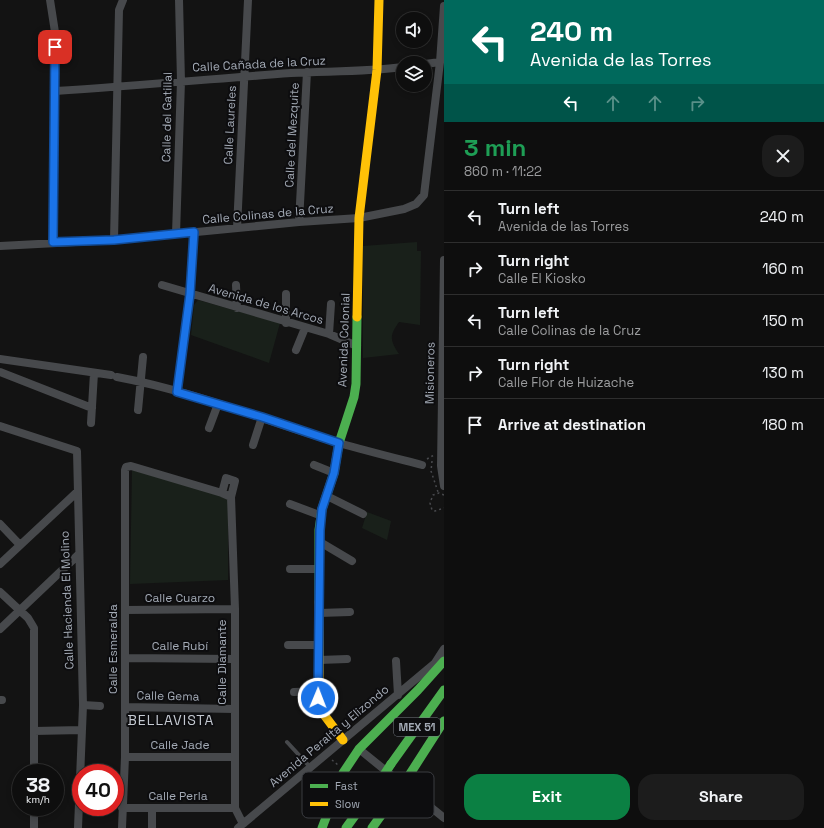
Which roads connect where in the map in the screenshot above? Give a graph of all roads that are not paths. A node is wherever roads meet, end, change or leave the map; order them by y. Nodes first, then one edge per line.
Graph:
1 (50, 0) edge
2 (123, 0) edge
3 (179, 0) edge
4 (248, 0) edge
5 (379, 0) edge
6 (444, 6) edge
7 (440, 62) junction
8 (432, 63) edge
9 (396, 68) edge
10 (377, 70) junction
11 (308, 72) junction
12 (244, 77) junction
13 (181, 81) junction
14 (117, 87) junction
15 (55, 91) junction
16 (359, 218) junction
17 (299, 222) junction
18 (236, 228) junction
19 (194, 232) junction
20 (176, 234) junction
21 (114, 240) junction
22 (53, 242) junction
23 (0, 246) edge
24 (444, 260) edge
25 (236, 285) dead end
26 (162, 286) dead end
27 (190, 294) junction
28 (286, 294) dead end
29 (331, 304) dead end
30 (237, 308) junction
31 (286, 322) junction
32 (305, 328) junction
33 (329, 334) junction
34 (443, 344) edge
35 (357, 346) junction
36 (296, 350) dead end
37 (143, 357) dead end
38 (0, 359) edge
39 (0, 372) edge
40 (94, 373) junction
41 (141, 381) junction
42 (177, 392) junction
43 (218, 404) junction
44 (92, 408) junction
45 (138, 410) dead end
46 (262, 417) junction
47 (91, 423) dead end
48 (0, 426) edge
49 (209, 428) dead end
50 (339, 443) junction
51 (253, 445) dead end
52 (314, 465) dead end
53 (422, 465) road end
54 (334, 473) junction
55 (441, 490) edge
56 (76, 492) junction
57 (222, 493) junction
58 (327, 496) junction
59 (231, 498) junction
60 (290, 504) dead end
61 (363, 514) dead end
62 (322, 516) junction
63 (0, 524) edge
64 (320, 542) junction
65 (20, 545) junction
66 (78, 555) junction
67 (352, 561) dead end
68 (0, 564) edge
69 (290, 569) dead end
70 (319, 569) junction
71 (0, 592) edge
72 (125, 610) junction
73 (235, 610) junction
74 (19, 611) junction
75 (350, 612) dead end
76 (319, 613) junction
77 (0, 629) edge
78 (288, 645) dead end
79 (319, 645) junction
80 (444, 649) edge
81 (125, 658) junction
82 (234, 659) junction
83 (348, 659) dead end
84 (319, 660) junction
85 (396, 661) dead end
86 (439, 664) edge
87 (444, 690) edge
88 (318, 691) junction
89 (294, 692) dead end
90 (398, 694) junction
91 (82, 705) junction
92 (100, 706) dead end
93 (125, 707) junction
94 (234, 708) junction
95 (444, 721) edge
96 (82, 730) junction
97 (34, 731) junction
98 (343, 740) junction
99 (287, 742) dead end
100 (358, 749) junction
101 (125, 757) junction
102 (234, 757) junction
103 (34, 764) edge
104 (310, 768) junction
105 (305, 772) edge
106 (344, 772) edge
107 (386, 772) edge
108 (387, 772) edge
109 (411, 772) edge
110 (124, 774) edge
111 (302, 775) edge
112 (124, 808) edge
113 (152, 808) junction
114 (235, 808) junction
115 (434, 810) edge
116 (34, 816) edge
117 (122, 816) edge
118 (326, 818) edge
119 (353, 818) edge
120 (379, 818) edge
121 (444, 818) edge
122 (241, 826) edge
123 (34, 828) edge
124 (78, 828) edge
125 (122, 828) edge
126 (152, 828) edge
127 (322, 828) edge
128 (346, 828) edge
129 (372, 828) edge

1 - 15 street
2 - 14 street
3 - 13 street, Calle del Gatillal
4 - 12 street, Calle Laureles
5 - 10 street, Avenida Colonial
6 - 7 street
7 - 8 street
7 - 16 street, Calle Colinas de la Cruz
9 - 10 street, Calle Cañada de la Cruz
10 - 11 street, Calle Cañada de la Cruz
10 - 16 street, Avenida Colonial
11 - 12 street, Calle Cañada de la Cruz
11 - 17 street, Calle del Mezquite
12 - 13 street, Calle Cañada de la Cruz
12 - 18 street, Calle Laureles
13 - 14 street, Calle Cañada de la Cruz
13 - 20 street, Calle del Gatillal
14 - 15 street, Calle Cañada de la Cruz
14 - 21 street
15 - 22 street
16 - 17 street, Calle Colinas de la Cruz
16 - 35 street, Avenida Colonial
17 - 18 street, Calle Colinas de la Cruz
18 - 19 street, Calle Colinas de la Cruz
19 - 20 street, Calle Colinas de la Cruz
19 - 27 street
20 - 21 street, Calle Colinas de la Cruz
21 - 22 street, Calle Colinas de la Cruz
22 - 23 street, Calle Colinas de la Cruz
24 - 34 street, Misioneros
25 - 30 street
26 - 27 street, Avenida de los Arcos
27 - 30 street, Avenida de los Arcos
27 - 42 street
28 - 31 street
29 - 33 street
30 - 31 street, Avenida de los Arcos
31 - 32 street, Avenida de los Arcos
32 - 33 street, Avenida de los Arcos
32 - 36 street
33 - 35 street, Avenida de los Arcos
34 - 55 street, Misioneros
35 - 50 street, Avenida Colonial
37 - 41 street
38 - 40 street
39 - 44 street
40 - 41 street
40 - 44 street
41 - 42 street
41 - 45 street
42 - 43 street
43 - 46 street
43 - 49 street
44 - 47 street
46 - 50 street
46 - 51 street
48 - 56 street, Calle Hacienda El Molino
50 - 53 street
50 - 54 street, Avenida Colonial
52 - 54 street
54 - 58 street, Avenida Colonial
56 - 65 street
56 - 66 street, Calle Hacienda El Molino
57 - 59 street
57 - 59 street, Calle Diamante
57 - 72 street, Calle Esmeralda
58 - 61 street
58 - 62 street, Avenida Colonial
59 - 73 street, Calle Diamante
60 - 62 street
62 - 64 street, Avenida Colonial
63 - 65 street
64 - 67 street
64 - 70 street, Avenida Colonial
65 - 68 street
66 - 74 street
66 - 91 street, Calle Hacienda El Molino
69 - 70 street
70 - 76 street, Avenida Colonial
71 - 74 street
72 - 73 street, Calle Cuarzo
72 - 81 street, Calle Esmeralda
73 - 82 street, Calle Diamante
74 - 77 street
74 - 97 street
75 - 76 street
76 - 79 street, Avenida Colonial
78 - 79 street
79 - 84 street, Avenida Colonial
80 - 86 street, Avenida Peralta y Elizondo
81 - 82 street, Calle Rubí
81 - 93 street, Calle Esmeralda
82 - 94 street, Calle Diamante
83 - 84 street
84 - 88 street, Avenida Colonial
85 - 90 street
86 - 90 street, Avenida Peralta y Elizondo
86 - 100 street
87 - 107 street, MEX 51, bridge
88 - 89 street
88 - 98 street, Avenida Colonial
90 - 98 street, Avenida Peralta y Elizondo
91 - 92 street
91 - 96 street, Calle Hacienda El Molino
93 - 94 street, Calle Gema
93 - 101 street, Calle Esmeralda
94 - 102 street, Calle Diamante
95 - 109 street, MEX 51, bridge
96 - 97 street
96 - 124 street, Calle Hacienda El Molino
97 - 103 street
98 - 104 street, Avenida Peralta y Elizondo
99 - 104 lane
100 - 106 street
100 - 108 street
101 - 102 street, Calle Jade
101 - 110 street, Calle Esmeralda
102 - 114 street, Calle Diamante
104 - 105 street, Avenida Peralta y Elizondo
111 - 122 street, Avenida Peralta y Elizondo
112 - 113 street, Calle Perla
113 - 114 street, Calle Perla
113 - 126 street
114 - 122 street, Calle Diamante
115 - 121 street
116 - 123 street
117 - 125 street, Calle Esmeralda
118 - 127 street
119 - 128 street, MEX 51, bridge
120 - 129 street, MEX 51, bridge

